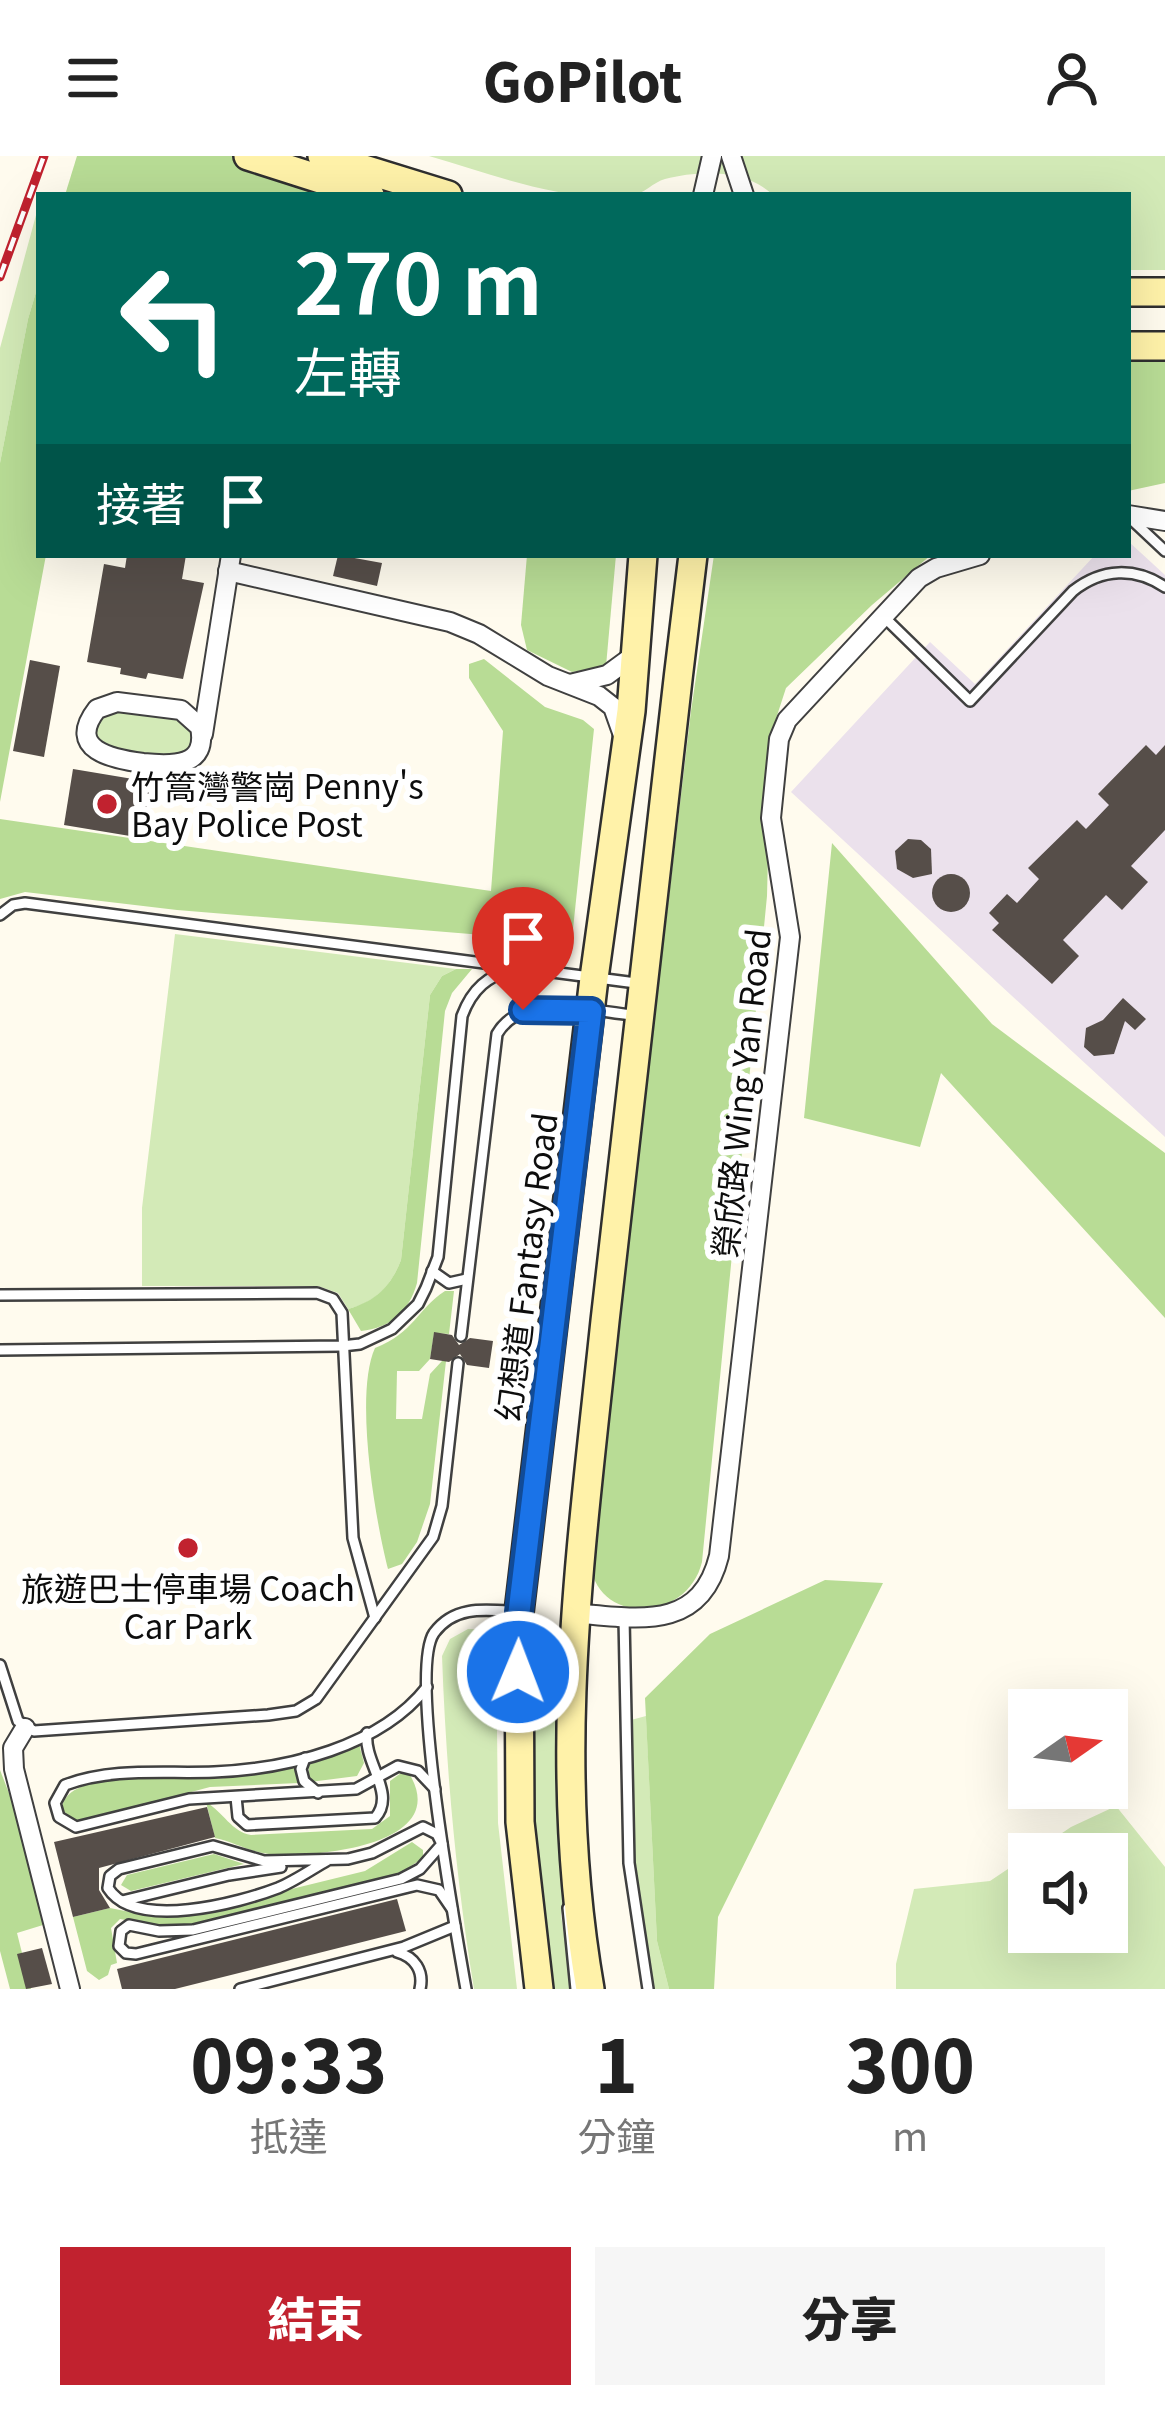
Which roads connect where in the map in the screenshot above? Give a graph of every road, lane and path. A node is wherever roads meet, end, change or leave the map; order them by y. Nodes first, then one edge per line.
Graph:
1 (248, 156) edge
2 (322, 156) edge
3 (712, 156) edge
4 (731, 156) edge
5 (357, 192) edge
6 (438, 192) edge
7 (704, 192) edge
8 (743, 192) edge
9 (1131, 292) edge
10 (1165, 292) edge
11 (1131, 346) edge
12 (1165, 346) edge
13 (1131, 516) edge
14 (1131, 519) edge
15 (1165, 521) edge
16 (1165, 551) edge
17 (644, 558) edge
18 (693, 558) edge
19 (970, 558) edge
20 (230, 563) edge
21 (1165, 587) edge
22 (883, 616) junction
23 (637, 653) junction
24 (570, 684) junction
25 (207, 694) junction
26 (175, 709) junction
27 (202, 742) junction
28 (626, 745) junction
29 (0, 915) edge
30 (515, 969) junction
31 (594, 978) junction
32 (641, 984) junction
33 (591, 1011) junction
34 (637, 1016) junction
35 (432, 1271) junction
36 (467, 1279) junction
37 (0, 1295) edge
38 (461, 1336) dead end
39 (342, 1346) junction
40 (0, 1350) edge
41 (458, 1363) dead end
42 (519, 1612) junction
43 (573, 1613) junction
44 (375, 1618) junction
45 (624, 1618) junction
46 (0, 1665) edge
47 (570, 1674) junction
48 (427, 1688) junction
49 (25, 1728) junction
50 (368, 1733) junction
51 (306, 1757) junction
52 (379, 1777) junction
53 (435, 1789) junction
54 (318, 1792) junction
55 (236, 1797) junction
56 (442, 1844) junction
57 (328, 1860) junction
58 (575, 1874) junction
59 (121, 1901) junction
60 (452, 1909) junction
61 (455, 1926) junction
62 (386, 1952) junction
63 (70, 1989) edge
64 (240, 1989) edge
65 (420, 1989) edge
66 (466, 1989) edge
67 (539, 1989) edge
68 (577, 1989) edge
69 (590, 1989) edge
70 (647, 1989) edge

1 - 5 main road
2 - 6 main road
3 - 7 street
4 - 8 street
9 - 10 main road
11 - 12 main road
13 - 15 street
14 - 16 lane
17 - 23 main road, 幻想道 Fantasy Road
18 - 32 main road
19 - 22 street, 榮欣路 Wing Yan Road
20 - 24 street
20 - 25 street
21 - 22 lane
22 - 45 street, 榮欣路 Wing Yan Road
23 - 24 street
23 - 28 main road, 幻想道 Fantasy Road
24 - 28 street
25 - 26 street
25 - 27 street
26 - 27 street
26 - 27 street
28 - 31 main road, 幻想道 Fantasy Road
29 - 30 lane
30 - 31 lane
30 - 35 lane
31 - 32 lane
31 - 33 main road, 幻想道 Fantasy Road
32 - 34 main road
33 - 34 lane
33 - 36 lane
33 - 42 main road, 幻想道 Fantasy Road
34 - 43 main road
35 - 36 lane
35 - 39 lane
36 - 38 lane
37 - 39 lane
39 - 40 lane
39 - 44 lane
41 - 44 lane
42 - 47 lane
42 - 48 lane
42 - 67 main road, 幻想道 Fantasy Road
43 - 45 street, 榮欣路 Wing Yan Road
43 - 47 main road
44 - 49 lane
45 - 70 lane
46 - 49 lane
47 - 58 main road
48 - 50 lane
48 - 53 lane
49 - 63 street
50 - 51 lane
50 - 52 lane
51 - 54 lane
51 - 55 lane
52 - 53 lane
52 - 54 lane
52 - 55 lane
53 - 56 lane
54 - 55 lane
56 - 57 lane
56 - 60 lane
56 - 60 lane
57 - 59 lane
57 - 59 lane
57 - 59 lane
58 - 68 lane
58 - 69 main road
60 - 61 lane
61 - 62 lane
61 - 66 lane
62 - 64 lane
62 - 65 lane

